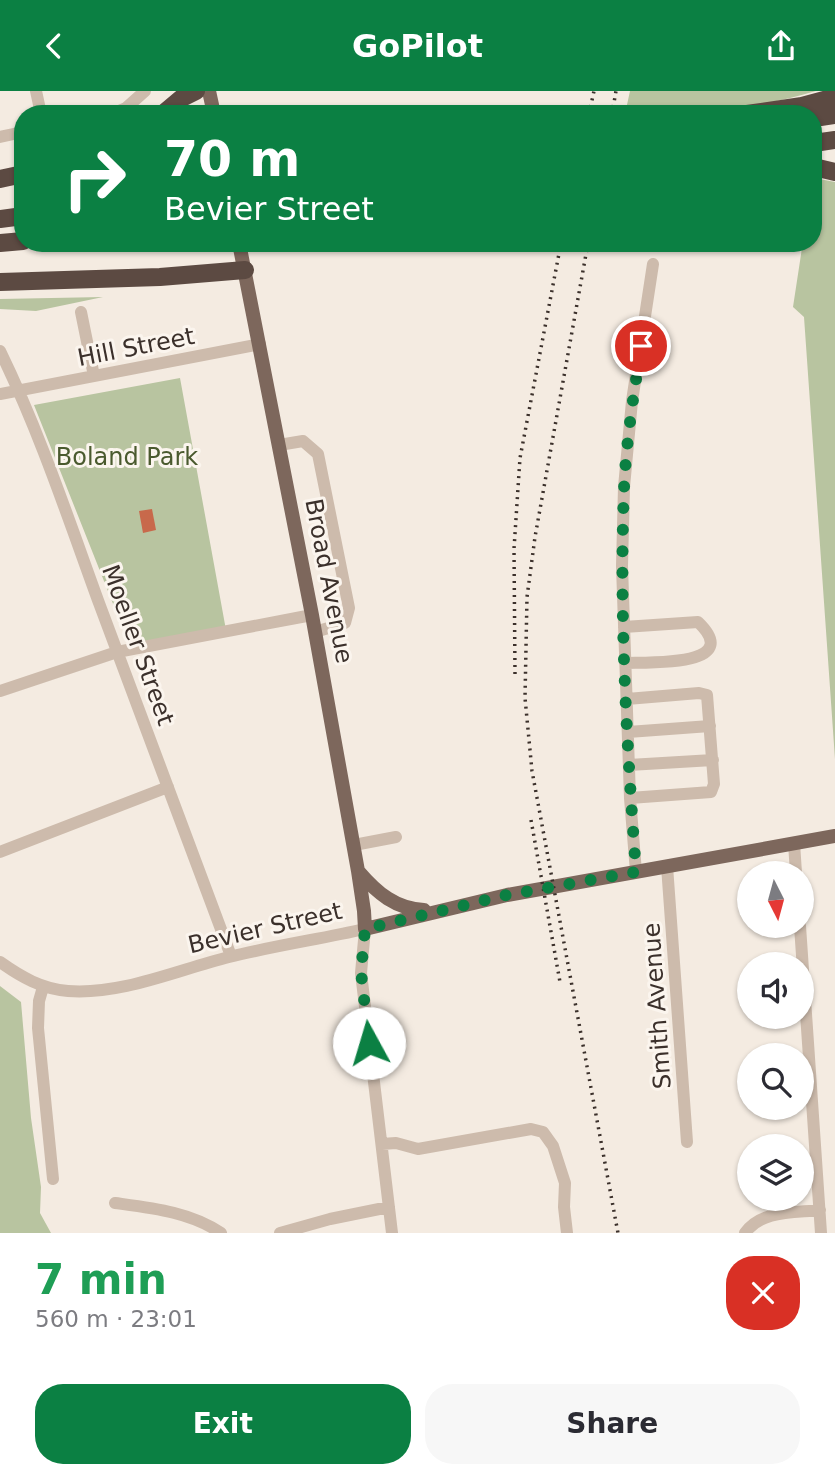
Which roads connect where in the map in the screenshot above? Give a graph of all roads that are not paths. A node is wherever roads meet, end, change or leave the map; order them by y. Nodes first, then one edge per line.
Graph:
1 (145, 91) edge
2 (196, 91) edge
3 (835, 97) edge
4 (129, 105) edge
5 (174, 105) edge
6 (806, 105) edge
7 (241, 252) edge
8 (653, 264) dead end
9 (245, 270) junction
10 (0, 282) edge
11 (81, 312) dead end
12 (260, 344) junction
13 (0, 351) edge
14 (94, 376) junction
15 (19, 390) junction
16 (0, 394) edge
17 (279, 445) junction
18 (312, 615) junction
19 (624, 627) junction
20 (315, 632) junction
21 (117, 652) junction
22 (625, 663) junction
23 (0, 691) edge
24 (626, 699) junction
25 (710, 726) junction
26 (628, 732) junction
27 (713, 760) junction
28 (629, 765) junction
29 (168, 787) junction
30 (630, 798) junction
31 (835, 836) edge
32 (396, 837) dead end
33 (794, 843) junction
34 (354, 845) junction
35 (0, 852) edge
36 (795, 861) edge
37 (667, 866) junction
38 (358, 871) junction
39 (636, 872) junction
40 (446, 908) junction
41 (365, 929) junction
42 (801, 938) edge
43 (231, 956) junction
44 (0, 962) edge
45 (43, 987) junction
46 (687, 1142) dead end
47 (382, 1144) junction
48 (53, 1179) dead end
49 (116, 1203) dead end
50 (389, 1207) junction
51 (820, 1210) junction
52 (221, 1233) edge
53 (280, 1233) edge
54 (392, 1233) edge
55 (567, 1233) edge
56 (746, 1233) edge
57 (821, 1233) edge

1 - 4 street
2 - 5 highway
3 - 6 highway
7 - 9 main road, Broad Avenue
8 - 19 street
9 - 10 highway
9 - 12 main road, Broad Avenue
11 - 14 street
12 - 14 street, Hill Street
12 - 17 main road, Broad Avenue
13 - 15 street, Moeller Street
14 - 15 street, Hill Street
15 - 16 street, Hill Street
15 - 21 street, Moeller Street
17 - 18 main road, Broad Avenue
17 - 20 street
18 - 20 main road, Broad Avenue
18 - 21 street
19 - 22 street
19 - 22 street
20 - 34 main road, Broad Avenue
21 - 23 street
21 - 29 street, Moeller Street
22 - 24 street
24 - 25 street
24 - 26 street
25 - 26 street
25 - 27 street
26 - 28 street
27 - 28 street
27 - 30 street
28 - 30 street
29 - 35 street
29 - 43 street, Moeller Street
30 - 39 street
31 - 33 main road, Bevier Street
32 - 34 street
33 - 36 street
33 - 37 main road, Bevier Street
34 - 38 main road, Broad Avenue
37 - 39 main road, Bevier Street
37 - 46 street, Smith Avenue
38 - 40 main road
38 - 41 main road, Broad Avenue
39 - 40 main road, Bevier Street
40 - 41 main road, Bevier Street
41 - 43 street, Bevier Street
41 - 47 street
42 - 51 street
43 - 45 street, Bevier Street
44 - 45 street, Bevier Street
45 - 48 street
47 - 50 street
47 - 55 street
49 - 52 street
50 - 53 street
50 - 54 street
51 - 56 street
51 - 57 street

